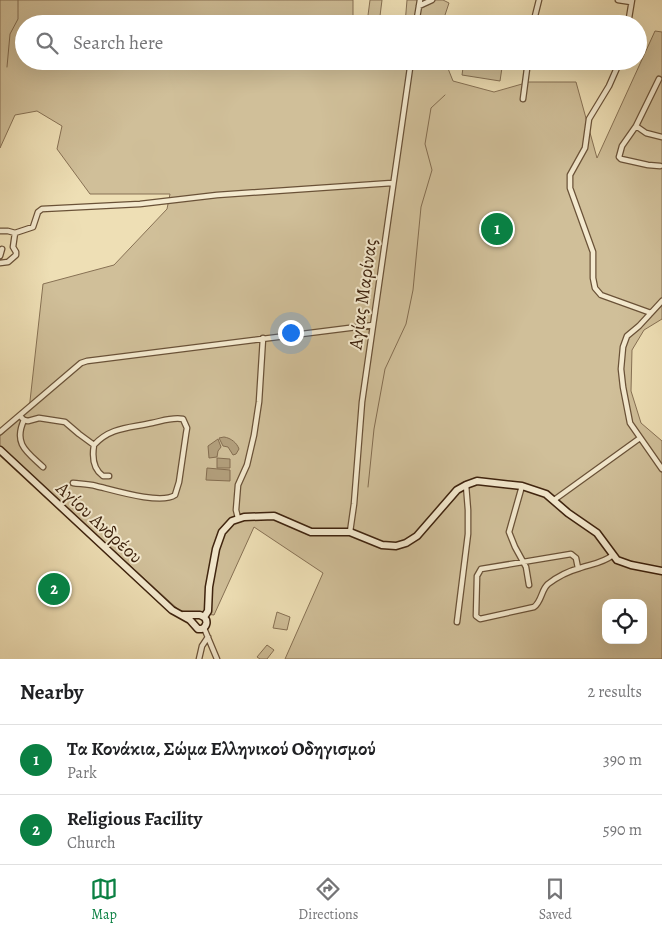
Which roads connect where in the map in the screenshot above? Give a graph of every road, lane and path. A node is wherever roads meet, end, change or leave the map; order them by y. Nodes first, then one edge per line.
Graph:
1 (432, 0) edge
2 (539, 0) edge
3 (618, 0) edge
4 (632, 1) edge
5 (419, 3) edge
6 (535, 15) edge
7 (630, 15) edge
8 (409, 70) edge
9 (527, 70) edge
10 (616, 70) edge
11 (659, 79) dead end
12 (523, 99) dead end
13 (636, 126) junction
14 (662, 137) edge
15 (660, 166) dead end
16 (392, 183) junction
17 (0, 231) edge
18 (15, 233) junction
19 (2, 249) dead end
20 (0, 256) edge
21 (0, 263) edge
22 (662, 301) edge
23 (651, 312) junction
24 (373, 325) junction
25 (263, 338) junction
26 (20, 416) junction
27 (24, 420) junction
28 (0, 432) edge
29 (640, 438) junction
30 (94, 445) junction
31 (0, 450) edge
32 (43, 467) dead end
33 (662, 469) edge
34 (109, 476) dead end
35 (72, 483) dead end
36 (466, 485) junction
37 (522, 486) junction
38 (554, 500) junction
39 (238, 518) junction
40 (350, 532) junction
41 (613, 555) junction
42 (524, 562) junction
43 (578, 568) junction
44 (662, 572) edge
45 (529, 585) dead end
46 (181, 615) junction
47 (201, 616) junction
48 (457, 622) dead end
49 (193, 623) junction
50 (204, 628) junction
51 (208, 637) junction
52 (200, 659) edge
53 (217, 659) edge

1 - 5 street
2 - 6 street
3 - 4 street
4 - 7 street
8 - 16 street, Αγίας Μαρίνας
9 - 12 street
10 - 23 street
11 - 13 street
13 - 14 street
13 - 15 street
16 - 18 street
16 - 24 street, Αγίας Μαρίνας
17 - 18 street
18 - 21 street
19 - 20 street
22 - 23 street
23 - 29 street
24 - 25 street
24 - 40 street, Αγίας Μαρίνας
25 - 26 street
25 - 39 street
26 - 27 street
26 - 28 street
27 - 30 street
27 - 32 street
29 - 33 street
29 - 38 street
30 - 34 street
30 - 35 street
31 - 46 street, Αγίου Ανδρέου
36 - 37 street
36 - 40 street
36 - 48 street
37 - 38 street
37 - 42 street
38 - 41 street
39 - 40 street
39 - 47 street
41 - 43 street
41 - 44 street
42 - 43 street
42 - 43 street
42 - 45 street
46 - 47 street
46 - 49 street, Αγίου Ανδρέου
47 - 49 street
47 - 50 street
49 - 50 street, Αγίου Ανδρέου
50 - 51 street
51 - 52 street
51 - 53 street

